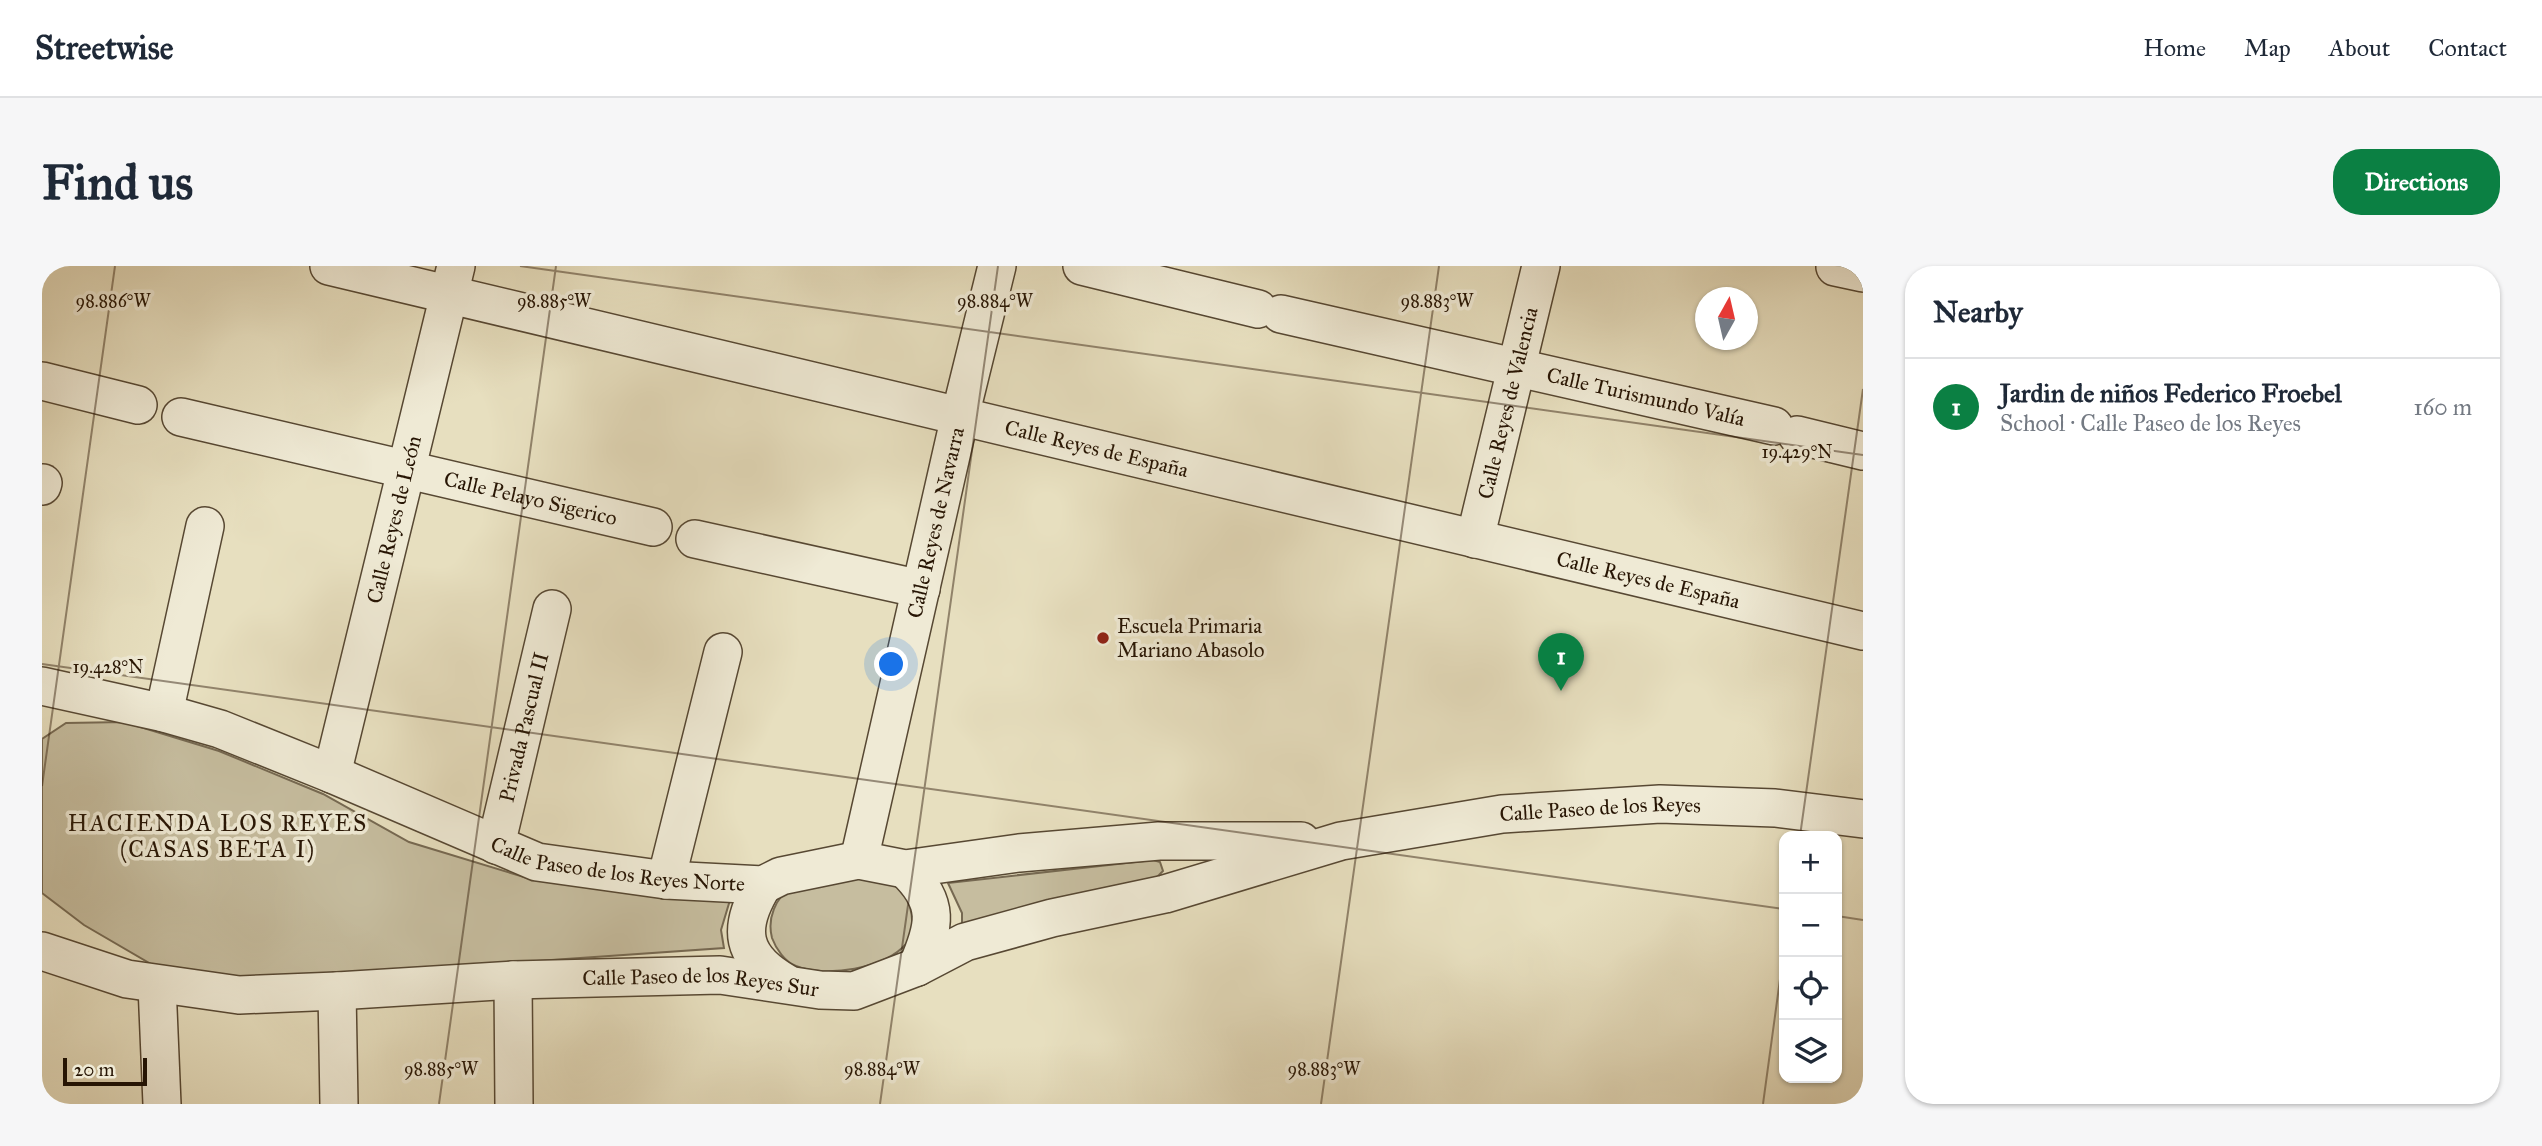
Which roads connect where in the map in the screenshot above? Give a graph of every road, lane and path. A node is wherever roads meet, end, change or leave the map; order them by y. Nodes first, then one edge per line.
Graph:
1 (329, 266) edge
2 (998, 266) edge
3 (1082, 266) edge
4 (1541, 266) edge
5 (1835, 267) edge
6 (1863, 274) edge
7 (453, 280) edge
8 (1517, 366) junction
9 (42, 381) edge
10 (138, 405) dead end
11 (960, 416) junction
12 (181, 417) dead end
13 (1863, 451) edge
14 (406, 470) junction
15 (205, 526) dead end
16 (653, 527) dead end
17 (695, 539) dead end
18 (1475, 539) junction
19 (921, 589) junction
20 (552, 609) dead end
21 (1863, 631) edge
22 (723, 652) dead end
23 (42, 686) edge
24 (82, 695) junction
25 (164, 713) junction
26 (42, 715) edge
27 (332, 774) junction
28 (1863, 819) edge
29 (1341, 841) junction
30 (496, 845) junction
31 (859, 860) junction
32 (905, 869) junction
33 (667, 880) junction
34 (763, 885) junction
35 (44, 949) edge
36 (917, 967) junction
37 (513, 979) junction
38 (786, 983) junction
39 (158, 985) junction
40 (337, 991) junction
41 (162, 1104) edge
42 (339, 1104) edge
43 (514, 1104) edge

1 - 7 street, Calle Reyes de España
2 - 11 street, Calle Reyes de Navarra
3 - 8 street, Calle Turismundo Valía
4 - 8 street, Calle Reyes de Valencia
5 - 6 street
7 - 11 street, Calle Reyes de España
7 - 14 street, Calle Reyes de León
8 - 13 street, Calle Turismundo Valía
8 - 18 street, Calle Reyes de Valencia
9 - 10 street
11 - 18 street, Calle Reyes de España
11 - 19 street, Calle Reyes de Navarra
12 - 14 street, Calle Pelayo Sigerico
14 - 16 street, Calle Pelayo Sigerico
14 - 27 street, Calle Reyes de León
15 - 25 street
17 - 19 street
18 - 21 street, Calle Reyes de España
19 - 31 street, Calle Reyes de Navarra
20 - 30 street, Privada Pascual II
22 - 33 street
23 - 24 street, Calle Paseo de los Reyes Norte
24 - 25 street, Calle Paseo de los Reyes Norte
24 - 26 street
25 - 27 street, Calle Paseo de los Reyes Norte
27 - 30 street, Calle Paseo de los Reyes Norte
28 - 29 street, Calle Paseo de los Reyes
29 - 32 street, Calle Paseo de los Reyes Norte
29 - 36 street, Calle Paseo de los Reyes Sur
30 - 33 street, Calle Paseo de los Reyes Norte
31 - 32 street, Calle Paseo de los Reyes Norte
31 - 34 street, Calle Paseo de los Reyes Norte
32 - 36 street
33 - 34 street, Calle Paseo de los Reyes Norte
34 - 38 street
35 - 39 street, Calle Paseo de los Reyes Sur
36 - 38 street, Calle Paseo de los Reyes Sur
37 - 38 street, Calle Paseo de los Reyes Sur
37 - 40 street, Calle Paseo de los Reyes Sur
37 - 43 street
39 - 40 street, Calle Paseo de los Reyes Sur
39 - 41 street
40 - 42 street

